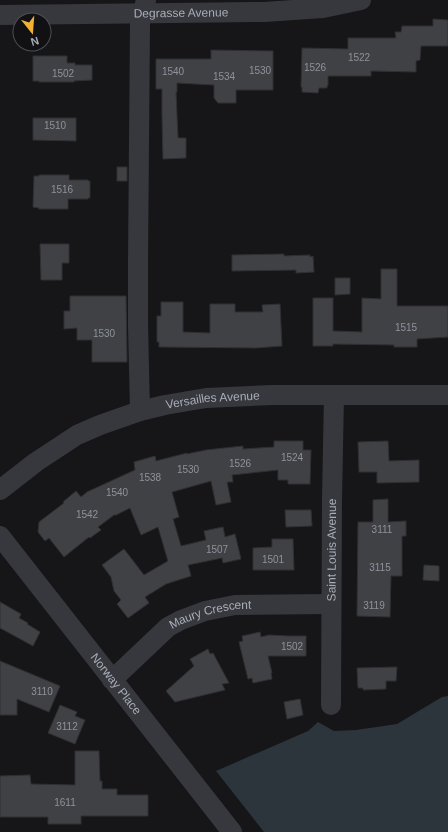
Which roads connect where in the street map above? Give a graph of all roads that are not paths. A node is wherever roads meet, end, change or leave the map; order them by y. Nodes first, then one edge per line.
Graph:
1 (361, 0) edge
2 (144, 7) edge
3 (0, 15) edge
4 (334, 395) junction
5 (448, 395) edge
6 (140, 411) junction
7 (0, 490) edge
8 (0, 536) edge
9 (331, 604) junction
10 (112, 680) junction
11 (331, 705) dead end
12 (232, 832) edge

1 - 2 street, Degrasse Avenue
2 - 3 street, Degrasse Avenue
2 - 6 street
4 - 5 street, Versailles Avenue
4 - 6 street, Versailles Avenue
4 - 9 street, Saint Louis Avenue
6 - 7 street, Versailles Avenue
8 - 10 street, Norway Place
9 - 10 street, Maury Crescent
9 - 11 street, Saint Louis Avenue
10 - 12 street, Norway Place

